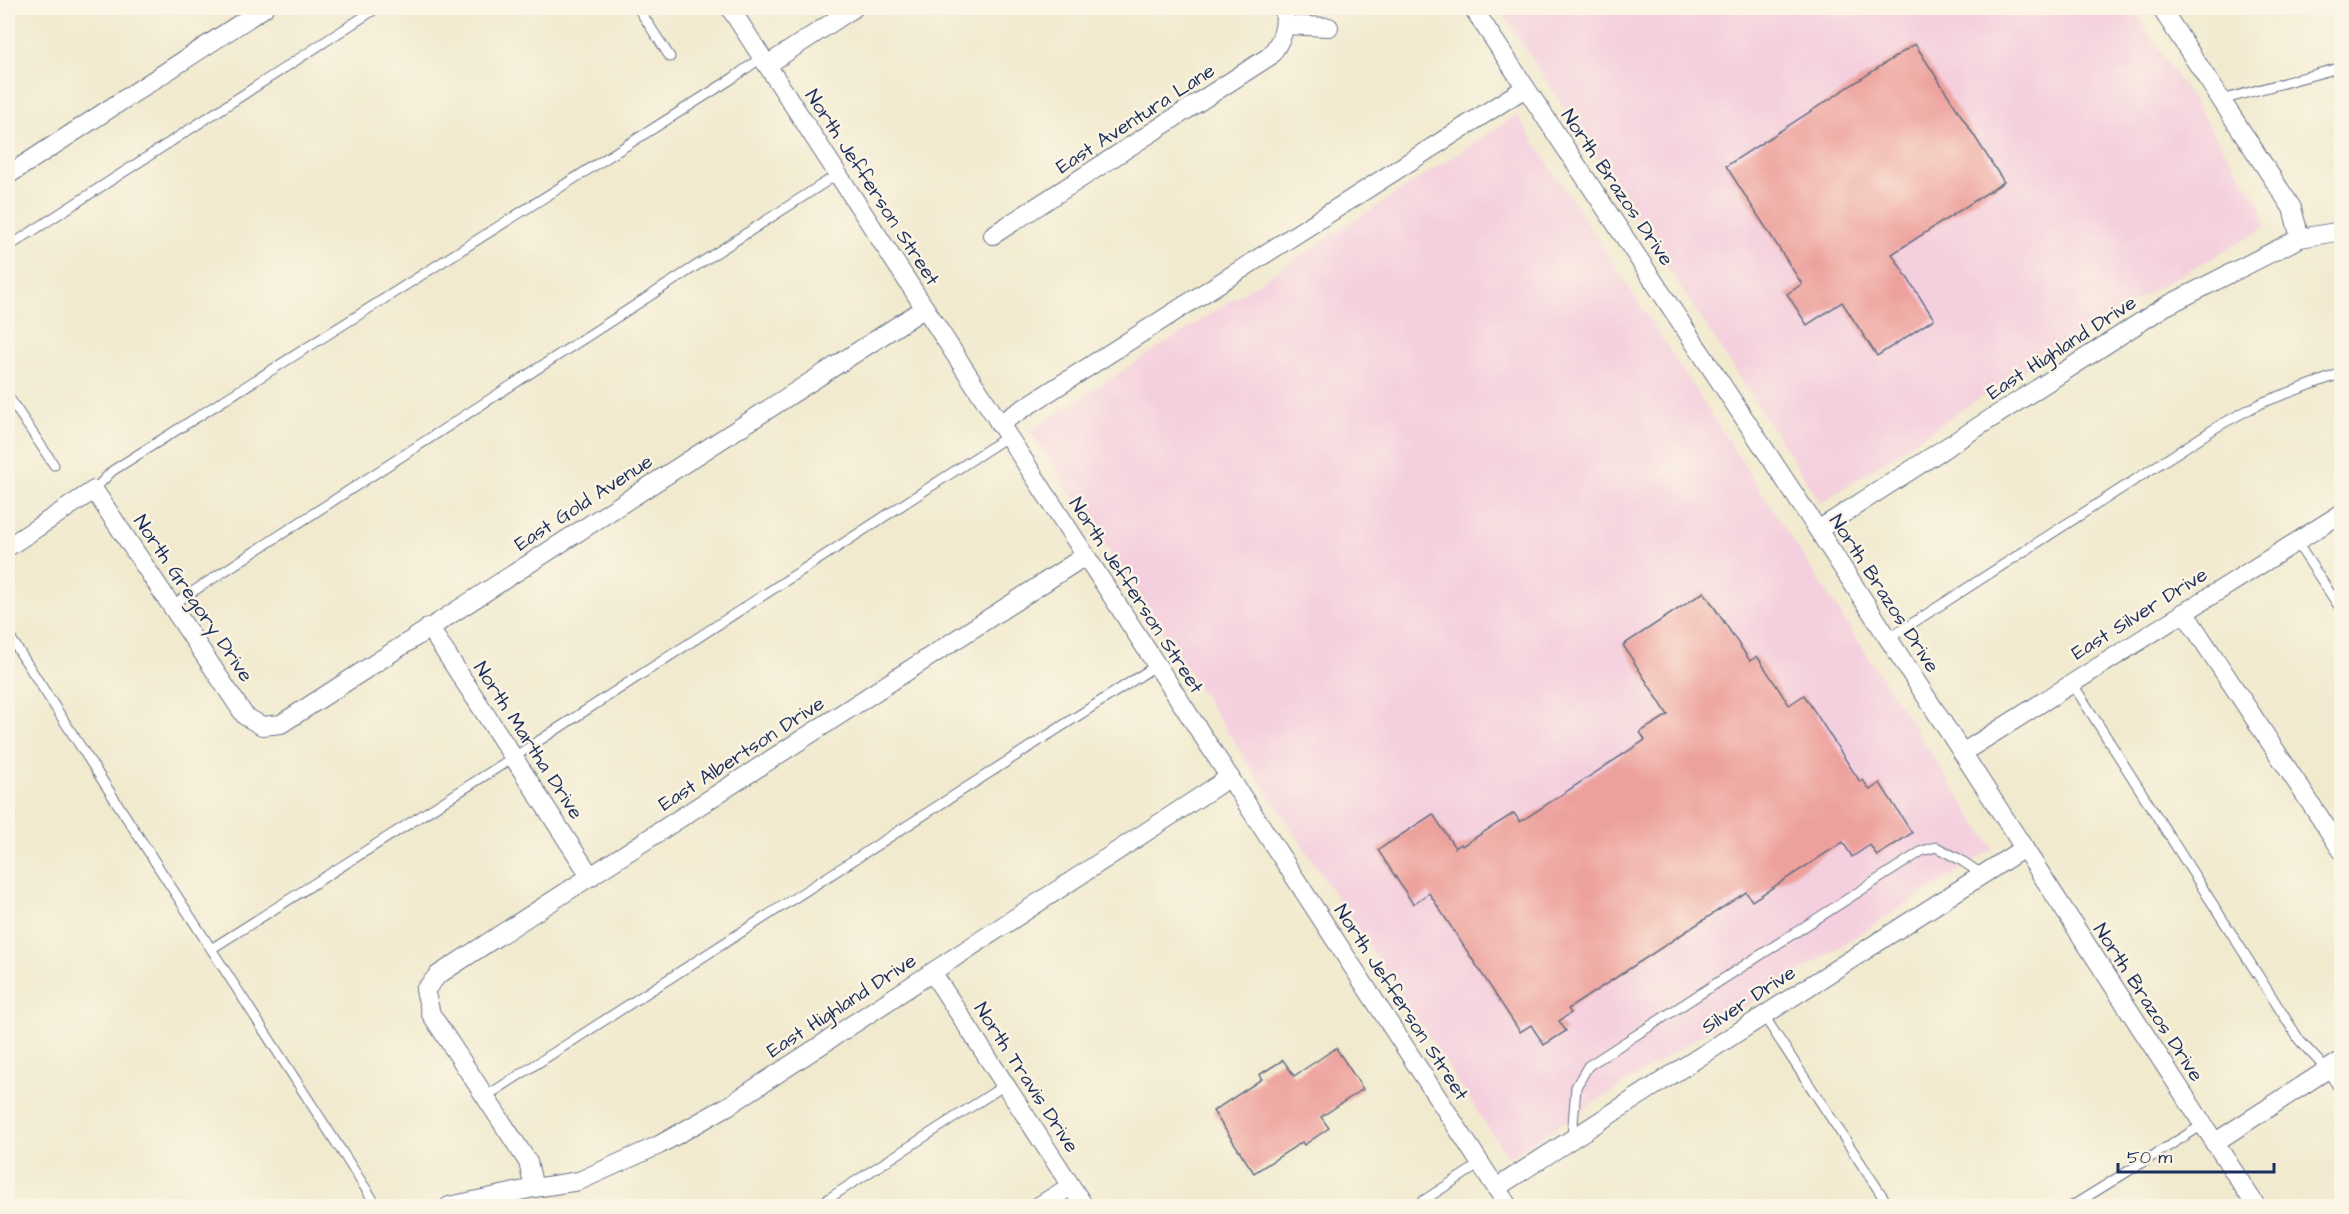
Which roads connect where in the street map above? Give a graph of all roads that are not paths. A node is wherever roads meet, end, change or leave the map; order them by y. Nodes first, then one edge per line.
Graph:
1 (264, 8) edge
2 (377, 8) edge
3 (638, 8) edge
4 (729, 8) edge
5 (854, 8) edge
6 (1473, 8) edge
7 (2161, 8) edge
8 (1285, 16) edge
9 (1329, 27) dead end
10 (670, 57) dead end
11 (764, 61) junction
12 (2342, 67) edge
13 (1525, 88) junction
14 (2221, 100) junction
15 (838, 174) junction
16 (8, 175) edge
17 (2342, 231) edge
18 (993, 235) dead end
19 (2300, 238) junction
20 (8, 247) edge
21 (925, 308) junction
22 (2342, 373) edge
23 (8, 396) edge
24 (1003, 430) junction
25 (54, 465) dead end
26 (94, 490) junction
27 (2342, 513) edge
28 (1818, 530) junction
29 (2295, 540) junction
30 (8, 547) edge
31 (1085, 556) junction
32 (171, 605) junction
33 (2342, 611) edge
34 (2184, 612) junction
35 (429, 627) junction
36 (8, 634) edge
37 (1888, 639) junction
38 (1157, 665) junction
39 (2072, 683) junction
40 (262, 726) joint
41 (1962, 753) junction
42 (514, 757) junction
43 (1230, 777) junction
44 (2024, 848) junction
45 (2342, 851) edge
46 (1983, 875) junction
47 (591, 877) junction
48 (211, 949) junction
49 (932, 972) junction
50 (1764, 1016) junction
51 (2334, 1065) edge
52 (1005, 1085) junction
53 (2342, 1093) edge
54 (485, 1097) junction
55 (2201, 1126) junction
56 (1572, 1140) junction
57 (2214, 1143) junction
58 (1480, 1164) junction
59 (1071, 1186) junction
60 (534, 1188) junction
61 (1496, 1188) junction
62 (377, 1206) edge
63 (449, 1206) edge
64 (817, 1206) edge
65 (1039, 1206) edge
66 (1084, 1206) edge
67 (1416, 1206) edge
68 (1508, 1206) edge
69 (1889, 1206) edge
70 (2072, 1206) edge
71 (2256, 1206) edge

1 - 16 street
2 - 20 lane
3 - 10 lane
4 - 11 street, North Jefferson Street
5 - 11 street
6 - 13 street, North Brazos Drive
7 - 14 street
8 - 9 street
8 - 18 street, East Aventura Lane
11 - 15 street, North Jefferson Street
11 - 26 lane
12 - 14 lane
13 - 24 street
13 - 28 street, North Brazos Drive
14 - 19 street
15 - 21 street, North Jefferson Street
15 - 32 lane
17 - 19 street, East Highland Drive
19 - 28 street, East Highland Drive
21 - 24 street, North Jefferson Street
21 - 35 street, East Gold Avenue
22 - 37 lane
23 - 25 lane
24 - 31 street, North Jefferson Street
24 - 42 lane
26 - 30 street
26 - 32 street, North Gregory Drive
27 - 29 street, East Silver Drive
28 - 37 street, North Brazos Drive
29 - 33 lane
29 - 34 street, East Silver Drive
31 - 38 street, North Jefferson Street
31 - 47 street, East Albertson Drive
32 - 40 street, North Gregory Drive
34 - 39 street, East Silver Drive
34 - 45 street
35 - 40 street, East Gold Avenue
35 - 42 street, North Martha Drive
36 - 48 lane
37 - 41 street, North Brazos Drive
38 - 43 street, North Jefferson Street
38 - 54 lane
39 - 41 street, East Silver Drive
39 - 51 lane
41 - 44 street, North Brazos Drive
42 - 47 street, North Martha Drive
42 - 48 lane
43 - 49 street, East Highland Drive
43 - 58 street, North Jefferson Street
44 - 46 street, Silver Drive
44 - 55 street, North Brazos Drive
46 - 50 street, Silver Drive
46 - 56 lane
47 - 54 street, East Albertson Drive
48 - 62 lane
49 - 52 street, North Travis Drive
49 - 60 street, East Highland Drive
50 - 56 street, Silver Drive
50 - 69 lane
51 - 53 lane
51 - 57 street
52 - 59 street, North Travis Drive
52 - 64 lane
54 - 60 street
55 - 57 street, North Brazos Drive
55 - 70 lane
56 - 61 street, Silver Drive
57 - 71 street, North Brazos Drive
58 - 61 street, North Jefferson Street
58 - 67 lane
59 - 65 street
59 - 66 street, North Travis Drive
60 - 63 street, East Highland Drive
61 - 68 street, North Jefferson Street

